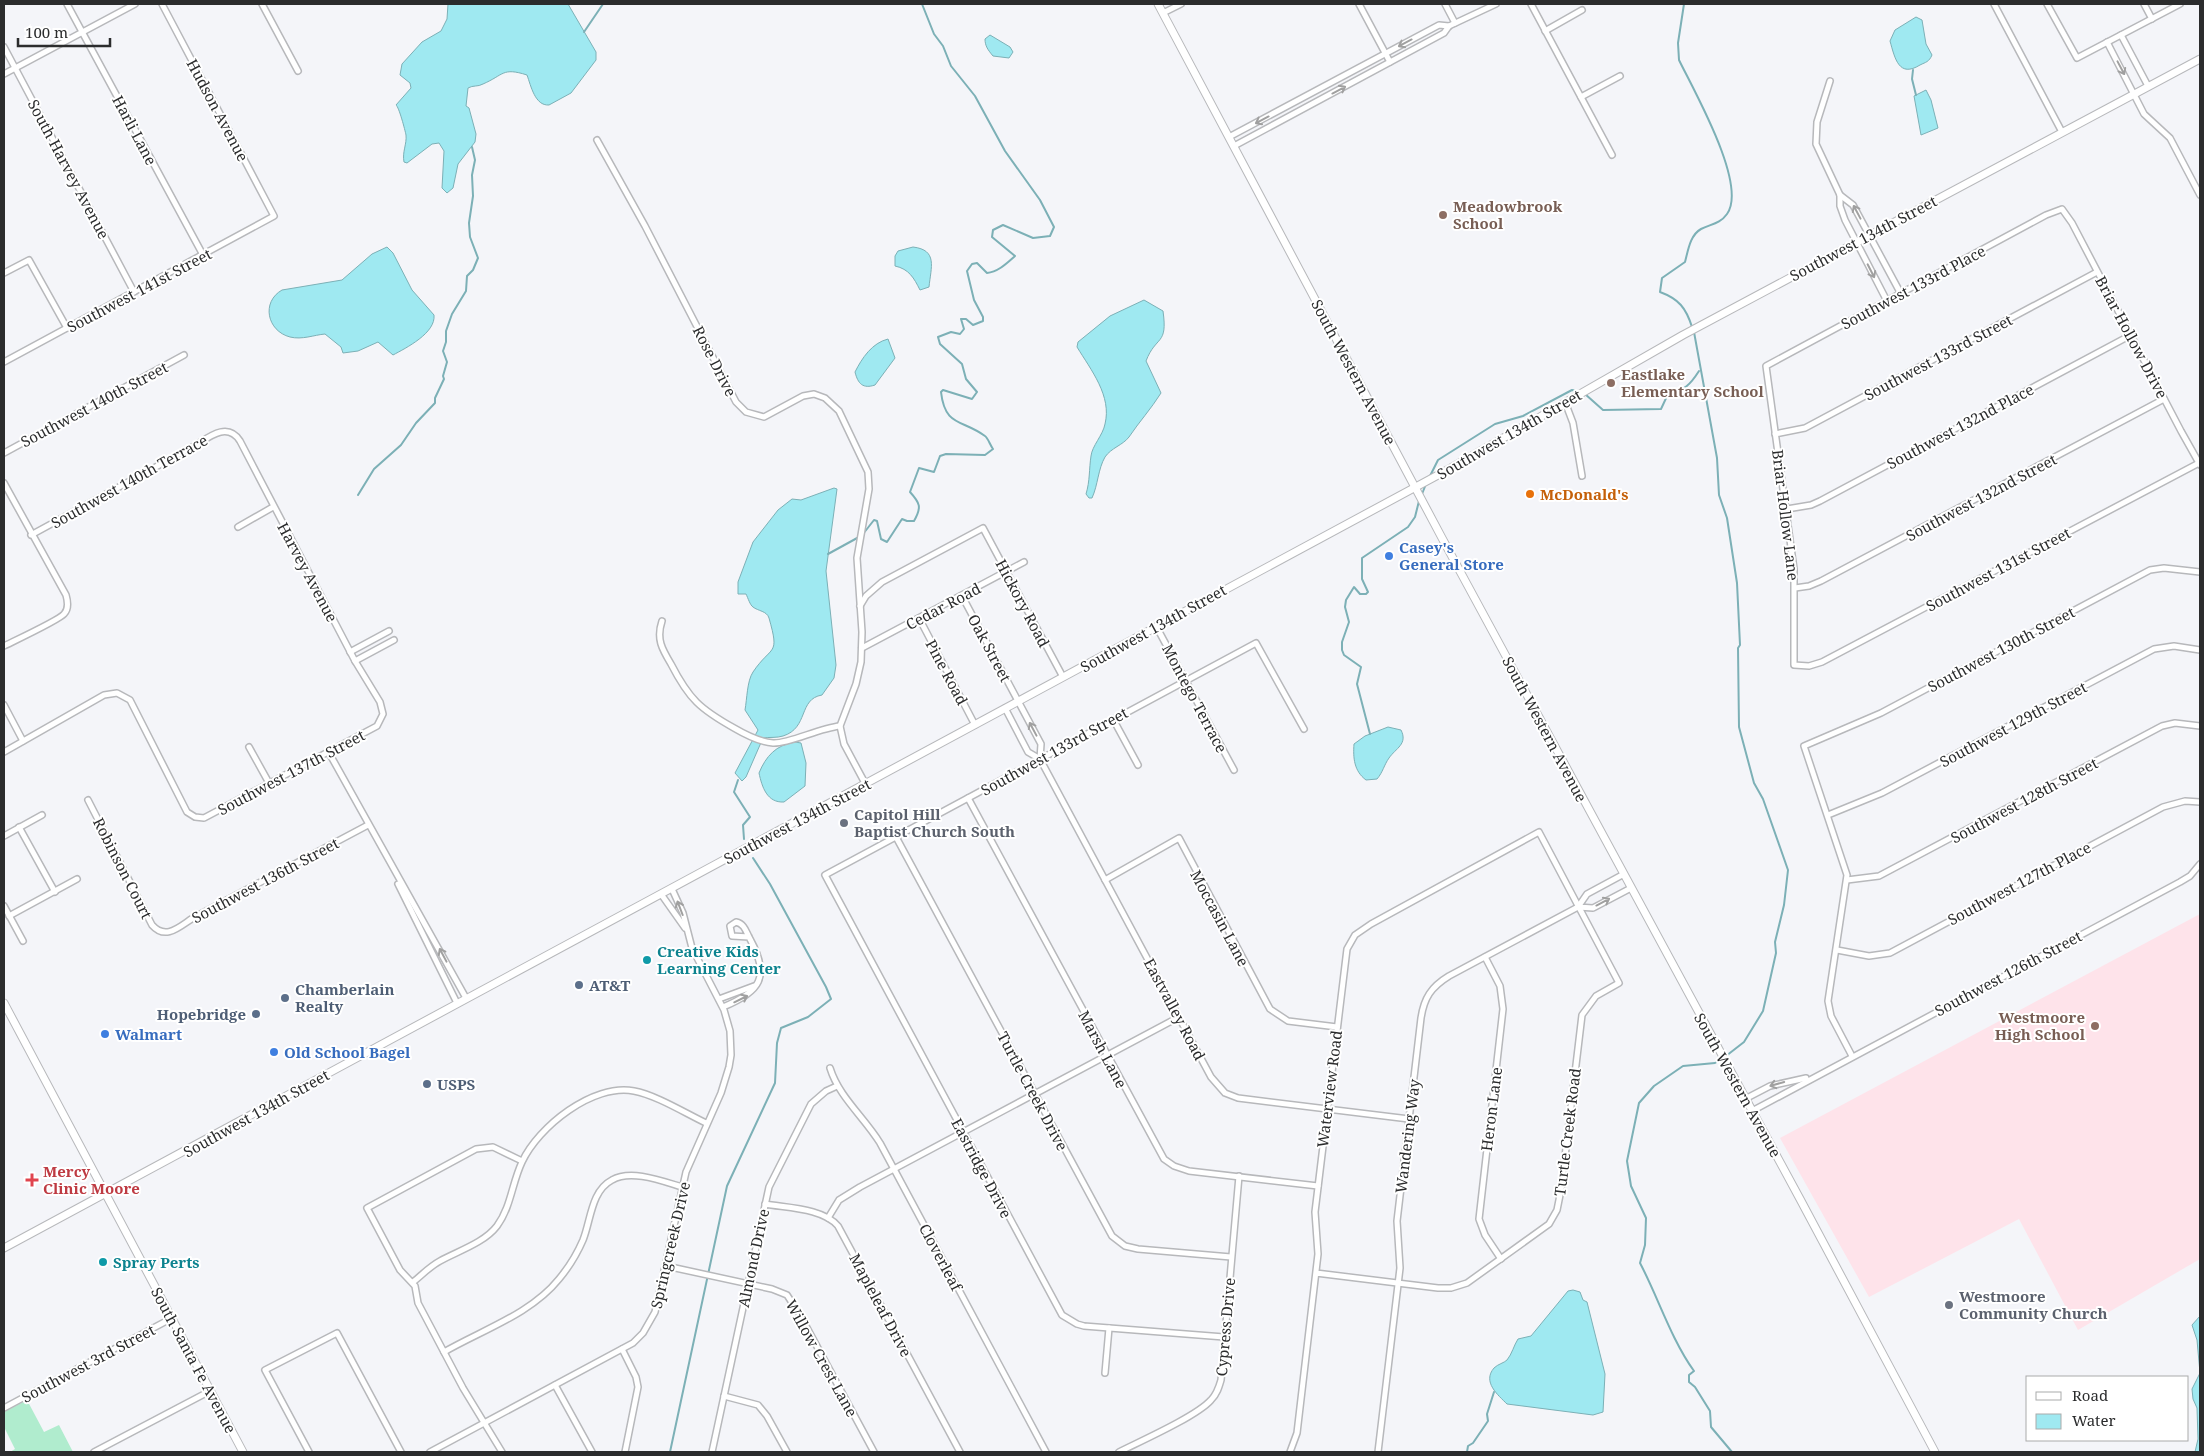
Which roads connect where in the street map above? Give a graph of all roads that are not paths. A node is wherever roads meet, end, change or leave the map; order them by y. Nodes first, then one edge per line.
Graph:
1 (67, 4) edge
2 (135, 4) edge
3 (162, 4) edge
4 (262, 4) edge
5 (1158, 4) edge
6 (1181, 4) edge
7 (1359, 4) edge
8 (1445, 4) edge
9 (1496, 4) edge
10 (1531, 4) edge
11 (1994, 4) edge
12 (2047, 4) edge
13 (2144, 4) edge
14 (2180, 4) edge
15 (1582, 10) dead end
16 (1163, 13) junction
17 (2152, 19) junction
18 (1455, 23) junction
19 (1449, 26) junction
20 (1545, 31) junction
21 (82, 32) junction
22 (2121, 35) junction
23 (2107, 42) junction
24 (4, 46) edge
25 (1385, 54) junction
26 (2200, 59) edge
27 (1390, 62) junction
28 (15, 68) junction
29 (298, 71) dead end
30 (4, 74) edge
31 (1620, 76) dead end
32 (1830, 80) dead end
33 (2148, 86) junction
34 (1315, 91) junction
35 (2134, 94) junction
36 (1581, 97) junction
37 (1320, 100) junction
38 (2062, 132) junction
39 (1229, 137) junction
40 (597, 140) dead end
41 (1234, 146) junction
42 (1612, 155) dead end
43 (1840, 195) junction
44 (2200, 195) edge
45 (2062, 209) joint
46 (274, 216) joint
47 (1868, 234) junction
48 (1856, 241) junction
49 (203, 256) junction
50 (2097, 272) junction
51 (4, 273) edge
52 (134, 292) junction
53 (1901, 294) junction
54 (1887, 301) junction
55 (67, 328) junction
56 (2131, 335) junction
57 (184, 355) dead end
58 (4, 362) edge
59 (1766, 366) joint
60 (2164, 399) junction
61 (1565, 402) junction
62 (227, 431) joint
63 (1775, 434) junction
64 (4, 453) edge
65 (2200, 464) edge
66 (1582, 476) dead end
67 (4, 483) edge
68 (1415, 488) junction
69 (273, 508) junction
70 (1786, 509) junction
71 (238, 527) dead end
72 (31, 535) junction
73 (1024, 562) dead end
74 (1007, 572) junction
75 (2200, 572) edge
76 (1795, 588) junction
77 (962, 596) junction
78 (860, 606) junction
79 (919, 618) junction
80 (662, 621) dead end
81 (1156, 626) junction
82 (389, 631) dead end
83 (377, 638) junction
84 (394, 640) dead end
85 (4, 646) edge
86 (381, 647) junction
87 (862, 648) junction
88 (2200, 650) edge
89 (350, 652) junction
90 (355, 661) junction
91 (1794, 665) joint
92 (1063, 677) junction
93 (1185, 680) junction
94 (1018, 701) junction
95 (4, 705) edge
96 (1005, 708) junction
97 (382, 717) joint
98 (1113, 719) junction
99 (975, 725) junction
100 (840, 726) junction
101 (2200, 726) edge
102 (1304, 729) dead end
103 (23, 741) junction
104 (249, 747) dead end
105 (328, 751) junction
106 (4, 752) edge
107 (1040, 759) junction
108 (1138, 766) dead end
109 (1234, 770) dead end
110 (268, 783) junction
111 (866, 784) junction
112 (968, 798) junction
113 (88, 800) dead end
114 (2200, 802) edge
115 (42, 815) dead end
116 (1828, 815) junction
117 (368, 825) junction
118 (19, 827) junction
119 (4, 836) edge
120 (896, 837) junction
121 (2200, 864) edge
122 (390, 865) junction
123 (1624, 874) junction
124 (825, 875) joint
125 (77, 879) dead end
126 (1105, 880) junction
127 (1847, 880) junction
128 (1631, 888) junction
129 (672, 889) junction
130 (55, 892) junction
131 (661, 894) junction
132 (4, 906) edge
133 (1578, 907) junction
134 (9, 916) junction
135 (685, 928) junction
136 (162, 932) joint
137 (749, 937) dead end
138 (23, 941) dead end
139 (1837, 950) junction
140 (1485, 957) junction
141 (754, 986) junction
142 (466, 998) junction
143 (719, 999) junction
144 (4, 1003) edge
145 (457, 1003) junction
146 (722, 1006) junction
147 (1179, 1016) junction
148 (1337, 1027) junction
149 (1106, 1055) junction
150 (1852, 1056) junction
151 (830, 1068) dead end
152 (1811, 1077) junction
153 (837, 1086) junction
154 (1035, 1094) junction
155 (1745, 1099) junction
156 (1327, 1109) junction
157 (1752, 1111) junction
158 (1409, 1119) junction
159 (706, 1123) junction
160 (963, 1133) junction
161 (522, 1161) junction
162 (894, 1169) junction
163 (1239, 1176) junction
164 (1318, 1186) junction
165 (682, 1187) junction
166 (104, 1195) junction
167 (765, 1204) junction
168 (828, 1218) junction
169 (4, 1248) edge
170 (1231, 1257) junction
171 (1501, 1259) junction
172 (666, 1266) junction
173 (1316, 1274) junction
174 (413, 1282) junction
175 (748, 1283) junction
176 (1398, 1283) junction
177 (172, 1318) junction
178 (1108, 1328) junction
179 (1224, 1337) junction
180 (622, 1349) junction
181 (444, 1352) junction
182 (1106, 1373) dead end
183 (555, 1385) junction
184 (210, 1391) junction
185 (724, 1396) junction
186 (4, 1408) edge
187 (486, 1422) junction
188 (94, 1452) edge
189 (243, 1452) edge
190 (309, 1452) edge
191 (401, 1452) edge
192 (430, 1452) edge
193 (502, 1452) edge
194 (592, 1452) edge
195 (625, 1452) edge
196 (712, 1452) edge
197 (787, 1452) edge
198 (874, 1452) edge
199 (960, 1452) edge
200 (1046, 1452) edge
201 (1119, 1452) edge
202 (1290, 1452) edge
203 (1378, 1452) edge
204 (1935, 1452) edge

1 - 21 street, Harli Lane
2 - 21 street
3 - 46 street, Hudson Avenue
4 - 29 street
5 - 16 main road, South Western Avenue
6 - 16 street
7 - 25 street
8 - 18 street
9 - 18 street
10 - 20 street
11 - 38 street
12 - 23 street
13 - 17 street
14 - 17 street
15 - 20 street
16 - 39 main road, South Western Avenue
17 - 22 street
18 - 19 street
19 -> 25 street
19 - 27 street
20 - 36 street
21 - 28 street
21 - 49 street, Harli Lane
22 - 23 street
22 - 33 street
23 -> 35 street
24 - 28 street, South Harvey Avenue
25 - 27 street
25 - 34 street
26 - 33 main road, Southwest 134th Street
37 -> 27 street
28 - 30 street
28 - 52 street, South Harvey Avenue
31 - 36 street
32 - 43 street
33 - 35 main road, Southwest 134th Street
34 - 37 street
34 -> 39 street
35 - 38 main road, Southwest 134th Street
35 - 44 street
36 - 42 street
37 - 41 street
38 - 47 main road, Southwest 134th Street
39 - 41 main road, South Western Avenue
40 - 78 street, Rose Drive
41 - 68 main road, South Western Avenue
47 -> 43 street
43 - 48 street
45 - 50 street, Briar Hollow Drive
45 - 53 street, Southwest 133rd Place
46 - 49 street, Southwest 141st Street
47 - 48 main road, Southwest 134th Street
47 - 53 street
48 -> 54 street
48 - 61 main road, Southwest 134th Street
49 - 52 street, Southwest 141st Street
50 - 56 street, Briar Hollow Drive
50 - 63 street, Southwest 133rd Street
51 - 55 street
52 - 55 street, Southwest 141st Street
53 - 54 street, Southwest 133rd Place
54 - 59 street, Southwest 133rd Place
55 - 58 street, Southwest 141st Street
56 - 60 street, Briar Hollow Drive
56 - 70 street, Southwest 132nd Place
57 - 64 street, Southwest 140th Street
59 - 63 street, Briar Hollow Lane
60 - 65 street, Briar Hollow Drive
60 - 76 street, Southwest 132nd Street
61 - 66 street
61 - 68 main road, Southwest 134th Street
62 - 69 street, Harvey Avenue
62 - 72 street, Southwest 140th Terrace
63 - 70 street, Briar Hollow Lane
65 - 91 street, Southwest 131st Street
67 - 72 street
68 - 81 main road, Southwest 134th Street
68 - 123 main road, South Western Avenue
69 - 71 street
69 - 89 street, Harvey Avenue
70 - 76 street, Briar Hollow Lane
72 - 85 street
73 - 74 street, Cedar Road
74 - 77 street, Cedar Road
74 - 78 street, Hickory Road
74 - 92 street, Hickory Road
75 - 116 street, Southwest 130th Street
76 - 91 street, Briar Hollow Lane
77 - 79 street, Cedar Road
77 - 94 street, Oak Street
78 - 87 street
79 - 87 street, Cedar Road
79 - 99 street, Pine Road
80 - 100 street
81 - 92 main road, Southwest 134th Street
81 - 93 street, Montego Terrace
82 - 83 street
83 - 86 street
83 - 89 street
84 - 86 street
86 - 90 street
87 - 100 street
88 - 116 street, Southwest 129th Street
89 - 90 street, Harvey Avenue
90 - 97 street, Harvey Avenue
92 - 94 main road, Southwest 134th Street
93 - 98 street, Southwest 133rd Street
93 - 102 street, Southwest 133rd Street
93 - 109 street, Montego Terrace
94 - 96 main road, Southwest 134th Street
107 -> 94 street, Eastvalley Road
95 - 103 street
96 - 99 main road, Southwest 134th Street
96 - 107 street, Eastvalley Road
97 - 105 street, Southwest 137th Street
98 - 107 street, Southwest 133rd Street
98 - 108 street
99 - 111 main road, Southwest 134th Street
100 - 111 street
101 - 127 street, Southwest 128th Street
103 - 106 street
103 - 110 street, Southwest 137th Street
104 - 110 street
105 - 110 street, Southwest 137th Street
105 - 117 street
107 - 112 street, Southwest 133rd Street
107 - 126 street, Eastvalley Road
111 - 129 main road, Southwest 134th Street
112 - 120 street, Southwest 133rd Street
112 - 149 street, Marsh Lane
113 - 136 street, Robinson Court
114 - 139 street, Southwest 127th Place
115 - 118 street
116 - 127 street
117 - 122 street
117 - 136 street, Southwest 136th Street
118 - 119 street
118 - 130 street
120 - 124 street, Southwest 133rd Street
120 - 154 street, Turtle Creek Drive
121 - 150 street, Southwest 126th Street
142 -> 122 street
122 - 145 street
123 - 128 main road, South Western Avenue
123 - 133 street, Wandering Way
124 - 160 street, Eastridge Drive
125 - 130 street
126 - 147 street, Eastvalley Road
126 - 148 street, Moccasin Lane
127 - 139 street
133 -> 128 street, Wandering Way
128 - 155 main road, South Western Avenue
129 - 131 main road, Southwest 134th Street
135 -> 129 street, Springcreek Drive
130 - 134 street
131 - 135 street, Springcreek Drive
131 - 142 main road, Southwest 134th Street
132 - 134 street
133 - 140 street, Wandering Way
133 - 148 street, Waterview Road
133 - 171 street, Turtle Creek Road
134 - 138 street
135 - 143 street, Springcreek Drive
137 - 141 street
139 - 150 street
140 - 158 street, Wandering Way
140 - 171 street, Heron Lane
141 - 143 street
146 -> 141 street
142 - 145 main road, Southwest 134th Street
143 - 146 street, Springcreek Drive
144 - 166 main road, South Santa Fe Avenue
145 - 166 main road, Southwest 134th Street
146 - 159 street, Springcreek Drive
147 - 149 street
147 - 156 street, Eastvalley Road
148 - 156 street, Waterview Road
149 - 154 street
149 - 163 street, Marsh Lane
150 - 152 street, Southwest 126th Street
151 - 153 street, Cloverleaf
152 -> 155 street, Southwest 126th Street
152 - 157 street, Southwest 126th Street
153 - 162 street, Cloverleaf
153 - 167 street, Almond Drive
154 - 160 street
154 - 170 street, Turtle Creek Drive
155 - 157 main road, South Western Avenue
156 - 158 street, Eastvalley Road
156 - 164 street, Waterview Road
157 - 204 main road, South Western Avenue
158 - 176 street, Wandering Way
159 - 161 street
159 - 165 street, Springcreek Drive
160 - 162 street
160 - 178 street, Eastridge Drive
161 - 174 street
161 - 174 street
162 - 168 street
162 - 200 street, Cloverleaf
163 - 164 street, Marsh Lane
163 - 170 street, Cypress Drive
164 - 173 street, Waterview Road
165 - 172 street, Springcreek Drive
165 - 181 street
166 - 169 main road, Southwest 134th Street
166 - 177 main road, South Santa Fe Avenue
167 - 168 street
167 - 175 street, Almond Drive
168 - 199 street, Mapleleaf Drive
170 - 179 street, Cypress Drive
171 - 176 street, Turtle Creek Road
172 - 175 street, Willow Crest Lane
172 - 180 street, Springcreek Drive
173 - 176 street, Turtle Creek Road
173 - 202 street, Waterview Road
174 - 181 street
175 - 185 street, Almond Drive
175 - 198 street, Willow Crest Lane
176 - 203 street, Wandering Way
177 - 184 main road, South Santa Fe Avenue
177 - 186 street, Southwest 3rd Street
178 - 179 street, Eastridge Drive
178 - 182 street
179 - 201 street, Cypress Drive
180 - 183 street, Springcreek Drive
180 - 195 street
181 - 187 street
183 - 187 street, Springcreek Drive
183 - 194 street
184 - 188 street
184 - 189 main road, South Santa Fe Avenue
185 - 196 street, Almond Drive
185 - 197 street
187 - 192 street, Springcreek Drive
187 - 193 street
190 - 191 street

